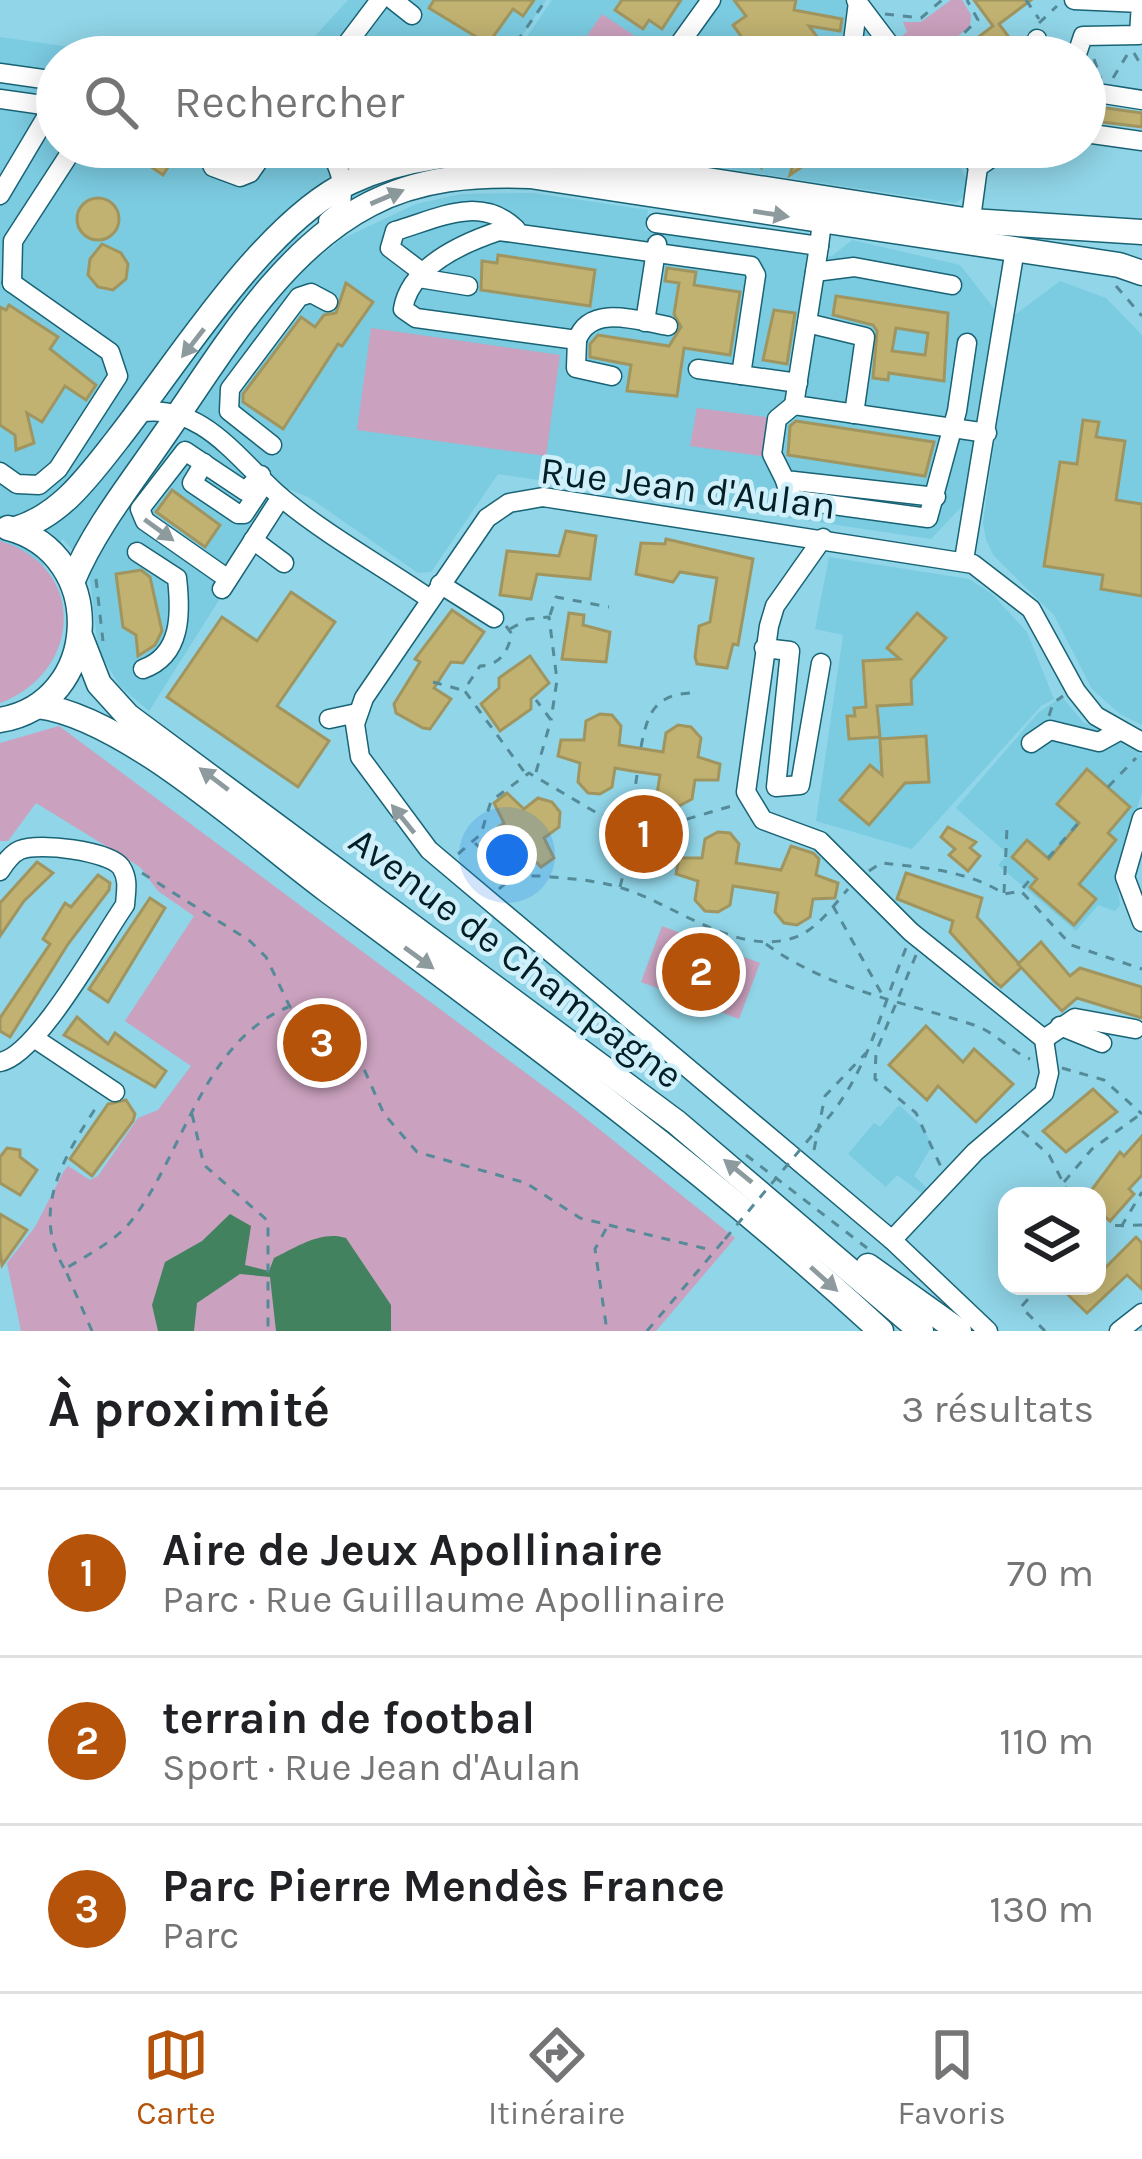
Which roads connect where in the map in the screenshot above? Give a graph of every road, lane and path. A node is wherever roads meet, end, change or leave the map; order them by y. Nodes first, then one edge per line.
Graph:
1 (380, 0) edge
2 (393, 0) edge
3 (546, 0) edge
4 (711, 0) edge
5 (942, 0) edge
6 (967, 0) edge
7 (1026, 0) edge
8 (1063, 0) edge
9 (1074, 0) edge
10 (859, 4) edge
11 (412, 15) dead end
12 (1038, 34) edge
13 (353, 36) edge
14 (521, 36) edge
15 (685, 36) edge
16 (854, 36) edge
17 (883, 36) edge
18 (961, 36) edge
19 (1083, 36) edge
20 (1142, 67) edge
21 (0, 73) edge
22 (36, 78) edge
23 (1106, 91) edge
24 (1106, 94) edge
25 (0, 99) edge
26 (1142, 100) edge
27 (36, 105) edge
28 (1106, 136) edge
29 (36, 137) edge
30 (1142, 141) edge
31 (60, 168) edge
32 (216, 168) edge
33 (253, 168) edge
34 (333, 168) edge
35 (388, 168) edge
36 (627, 168) edge
37 (978, 168) edge
38 (336, 190) junction
39 (0, 195) edge
40 (904, 210) junction
41 (824, 228) junction
42 (516, 230) junction
43 (969, 232) junction
44 (1142, 232) edge
45 (1015, 249) junction
46 (656, 251) junction
47 (815, 272) junction
48 (1142, 274) edge
49 (420, 275) junction
50 (1112, 282) dead end
51 (952, 285) dead end
52 (6, 286) edge
53 (468, 286) dead end
54 (328, 302) dead end
55 (1142, 316) edge
56 (645, 322) junction
57 (807, 323) junction
58 (668, 326) dead end
59 (240, 329) junction
60 (577, 340) junction
61 (967, 343) dead end
62 (698, 368) dead end
63 (741, 375) junction
64 (612, 376) dead end
65 (798, 383) junction
66 (794, 405) junction
67 (229, 412) junction
68 (138, 413) junction
69 (180, 413) junction
70 (854, 414) junction
71 (951, 428) junction
72 (987, 433) junction
73 (212, 435) junction
74 (272, 445) dead end
75 (0, 472) edge
76 (264, 478) junction
77 (281, 497) junction
78 (8, 527) edge
79 (823, 538) junction
80 (254, 540) junction
81 (137, 552) dead end
82 (964, 560) junction
83 (284, 563) dead end
84 (84, 576) junction
85 (435, 592) junction
86 (609, 607) dead end
87 (549, 617) junction
88 (502, 624) junction
89 (81, 638) junction
90 (764, 648) junction
91 (104, 650) dead end
92 (820, 663) dead end
93 (142, 669) dead end
94 (434, 682) dead end
95 (464, 690) junction
96 (1076, 691) junction
97 (690, 693) dead end
98 (536, 700) dead end
99 (38, 706) junction
100 (358, 713) junction
101 (329, 719) dead end
102 (0, 720) edge
103 (551, 720) junction
104 (1050, 730) junction
105 (1119, 731) junction
106 (1142, 742) edge
107 (1030, 743) dead end
108 (641, 747) dead end
109 (1142, 754) edge
110 (535, 774) junction
111 (527, 775) junction
112 (637, 775) dead end
113 (1108, 788) dead end
114 (748, 799) junction
115 (634, 807) junction
116 (602, 816) junction
117 (1142, 818) edge
118 (677, 821) junction
119 (1079, 821) dead end
120 (1006, 829) dead end
121 (473, 842) junction
122 (1048, 858) dead end
123 (636, 859) junction
124 (449, 867) junction
125 (0, 871) edge
126 (124, 872) junction
127 (1033, 876) dead end
128 (859, 878) junction
129 (510, 879) junction
130 (620, 887) junction
131 (1021, 891) junction
132 (1004, 894) junction
133 (489, 899) junction
134 (833, 906) junction
135 (1142, 922) edge
136 (910, 932) junction
137 (765, 943) junction
138 (927, 946) junction
139 (1142, 969) edge
140 (885, 999) junction
141 (894, 1003) junction
142 (290, 1007) junction
143 (1135, 1029) dead end
144 (1052, 1032) junction
145 (34, 1038) junction
146 (1102, 1043) joint
147 (867, 1052) junction
148 (0, 1062) edge
149 (1049, 1066) junction
150 (1093, 1076) junction
151 (112, 1090) joint
152 (191, 1112) junction
153 (1142, 1114) edge
154 (1013, 1122) junction
155 (815, 1132) junction
156 (809, 1155) dead end
157 (946, 1171) dead end
158 (1064, 1182) junction
159 (1066, 1187) edge
160 (1142, 1192) edge
161 (774, 1201) junction
162 (1142, 1225) edge
163 (607, 1227) junction
164 (1121, 1227) junction
165 (1106, 1228) edge
166 (892, 1240) junction
167 (711, 1250) junction
168 (65, 1269) junction
169 (1032, 1295) edge
170 (1142, 1313) edge
171 (880, 1330) edge
172 (92, 1331) edge
173 (268, 1331) edge
174 (607, 1331) edge
175 (646, 1331) edge
176 (921, 1331) edge
177 (959, 1331) edge
178 (988, 1331) edge
179 (1045, 1331) edge
180 (1119, 1331) edge

1 - 13 street
2 - 11 street
3 - 14 path
4 - 15 street
5 - 10 path
6 - 18 path
7 - 12 path
8 - 12 path
9 - 19 street
10 - 16 street
10 - 17 street
20 - 23 path
21 - 22 street
24 - 26 street
25 - 27 street
28 - 30 street
29 - 39 street
31 - 52 street
32 - 33 street
34 - 38 street
35 - 38 main road
36 - 40 main road
37 - 43 street
38 - 59 street
38 -> 68 main road
40 - 41 street
40 - 43 main road
41 - 43 main road
41 - 46 street
41 - 47 street
59 -> 41 main road
42 - 46 street
42 - 49 street
42 - 49 street
43 - 44 main road
43 - 45 main road
45 - 48 main road
45 - 72 street
46 - 56 street
46 - 63 street
47 - 51 street
47 - 57 street
49 - 53 street
49 - 60 street
50 - 55 path
52 - 75 street
54 - 67 street
56 - 58 street
56 - 60 street
57 - 65 street
57 - 70 street
59 - 69 main road
60 - 64 street
61 - 71 street
62 - 63 street
63 - 65 street
65 - 66 street
66 - 70 street
66 - 71 street
67 - 73 street
67 - 74 street
68 - 69 street
68 - 78 main road
69 - 73 street
69 - 84 main road
70 - 71 street
71 - 72 street
72 - 82 street
73 - 76 street
76 - 77 street
76 -> 80 street
77 - 80 street
77 - 85 street
78 - 84 main road
79 - 82 street, Rue Jean d'Aulan
79 - 85 street, Rue Jean d'Aulan
79 - 90 street
80 - 83 street
81 - 93 street
82 - 96 street, Rue Jean d'Aulan
84 - 89 main road, Avenue de Champagne
84 - 91 path
85 - 88 street
85 - 100 street, Rue Jean d'Aulan
86 - 87 path
87 - 88 path
87 - 103 path
88 - 95 path
89 - 99 main road
161 -> 89 main road, Avenue de Champagne
90 - 92 street
90 - 114 street
94 - 95 path
95 - 111 path
96 - 104 path
96 - 105 street, Rue Jean d'Aulan
97 - 108 path
98 - 103 path
99 - 102 main road
99 -> 171 main road, Avenue de Champagne
100 - 101 street
124 -> 100 street
103 - 110 path
104 - 105 street
104 - 107 street
105 - 106 street, Rue Jean d'Aulan
109 - 113 path
110 - 111 path
110 - 116 path
111 - 121 path
112 - 115 path
114 - 118 path
114 - 128 street
115 - 116 path
115 - 118 path
116 - 123 path
117 - 135 street
118 - 123 path
119 - 122 path
120 - 132 path
121 - 124 path
121 - 129 path
123 - 130 path
124 - 133 street
125 - 126 street
126 - 142 path
126 - 145 street
127 - 131 path
128 - 132 path
128 - 134 path
128 - 136 street
129 - 130 path
129 - 133 path
130 - 137 path
131 - 132 path
131 - 139 path
133 - 166 street
134 - 137 path
134 - 140 path
136 - 138 street
136 - 140 path
137 - 140 path
138 - 141 path
138 - 144 street
140 - 141 path
140 - 147 path
141 - 149 path
141 - 157 path
142 - 152 path
142 - 163 path
143 - 144 street
144 - 146 street
144 - 149 street
145 - 148 street
145 - 151 street
146 - 150 path
147 - 155 path
147 - 155 path
149 - 150 path
149 - 154 street
150 - 153 path
151 - 168 path
152 - 168 path
152 - 173 path
153 - 158 path
154 - 158 path
154 - 166 street
155 - 156 path
155 - 167 path, bridge
158 - 159 path
160 - 164 path
161 - 176 main road, Avenue de Champagne
161 - 177 main road
162 - 164 path
163 - 167 path
163 - 174 path
164 - 165 path
166 - 178 street
167 - 175 path
168 - 172 path
169 - 179 path
170 - 180 street

